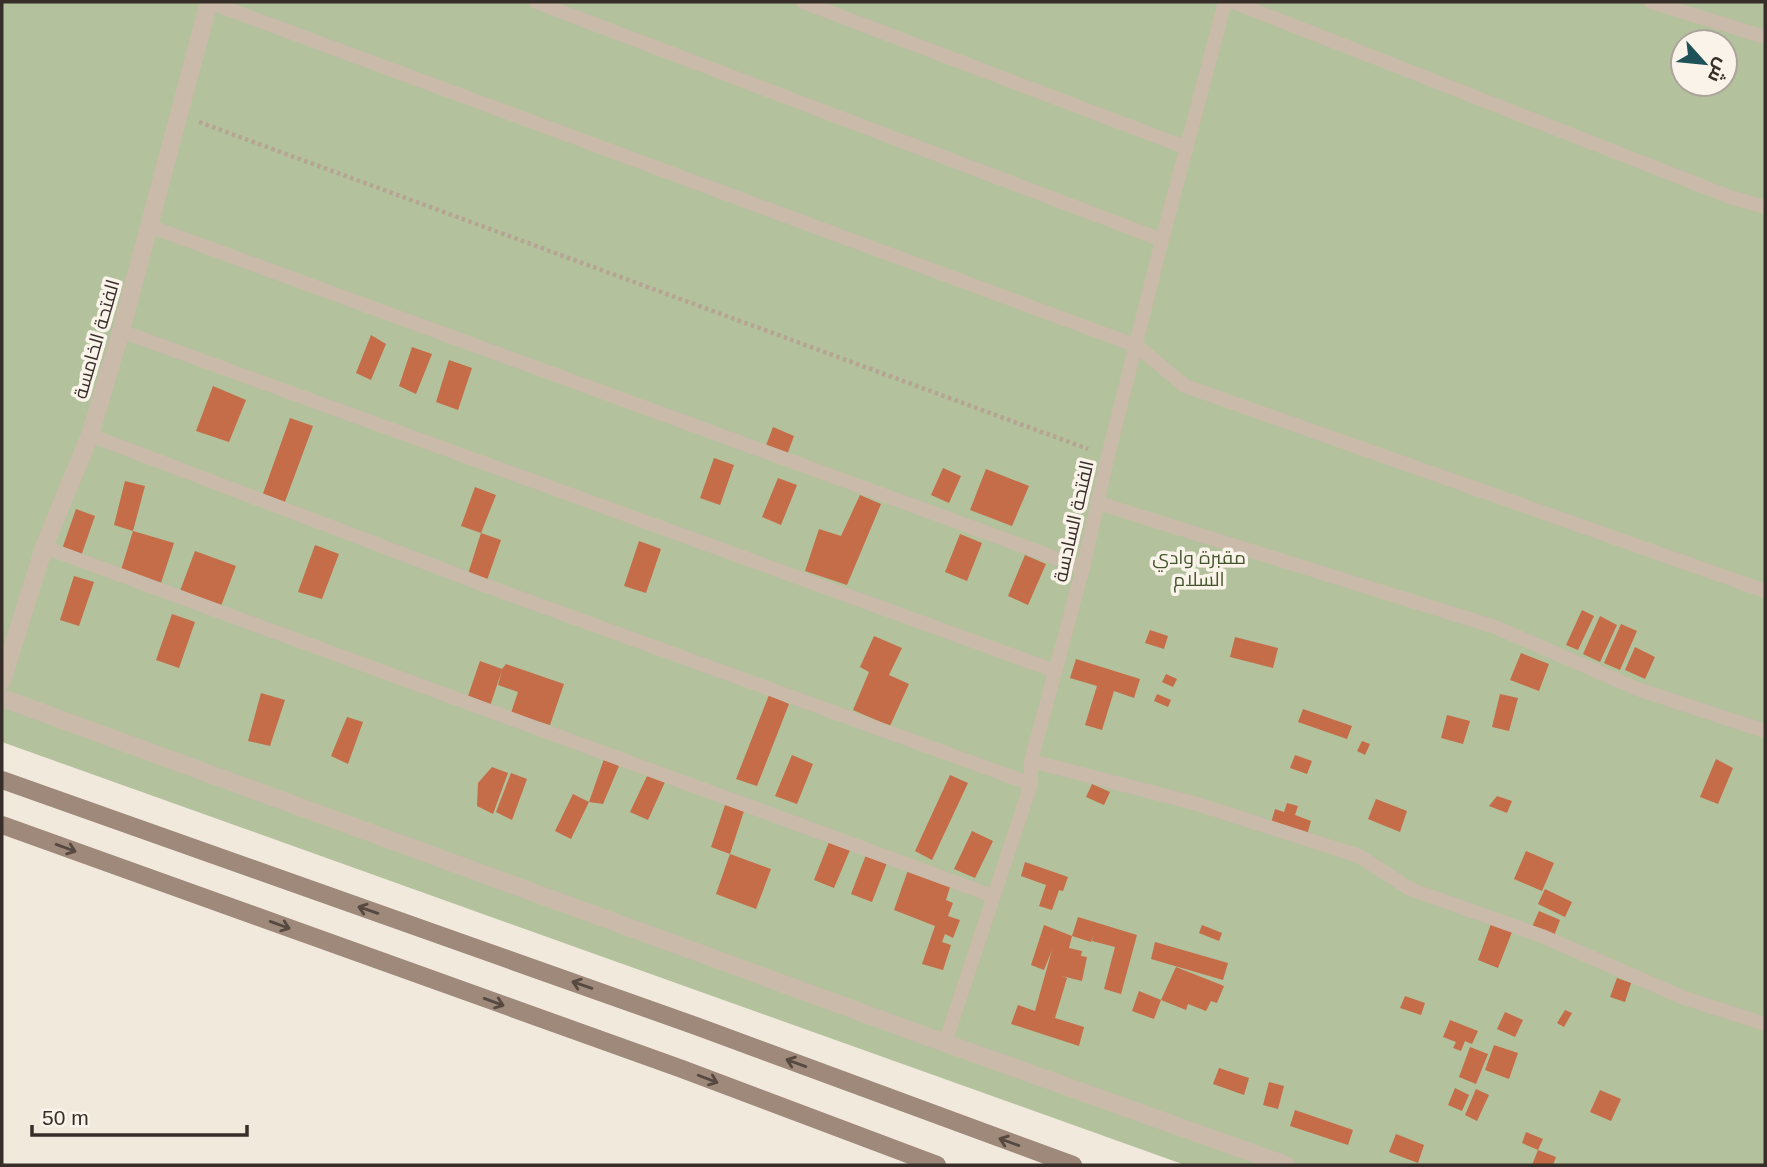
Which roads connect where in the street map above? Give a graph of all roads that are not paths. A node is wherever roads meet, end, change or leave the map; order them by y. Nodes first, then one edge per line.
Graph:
1 (209, 2) edge
2 (536, 2) edge
3 (803, 2) edge
4 (1225, 2) edge
5 (1233, 2) edge
6 (1651, 2) edge
7 (1765, 37) edge
8 (1187, 148) junction
9 (1765, 207) edge
10 (149, 226) junction
11 (1162, 240) junction
12 (121, 331) junction
13 (1137, 345) junction
14 (90, 435) junction
15 (1098, 503) junction
16 (44, 547) junction
17 (1083, 568) junction
18 (1765, 591) edge
19 (1055, 671) junction
20 (2, 681) edge
21 (2, 698) edge
22 (1765, 731) edge
23 (1031, 761) junction
24 (2, 780) edge
25 (1031, 784) junction
26 (2, 825) edge
27 (993, 896) junction
28 (1765, 1024) edge
29 (944, 1044) junction
30 (937, 1165) edge
31 (1073, 1165) edge
32 (1286, 1165) edge

1 - 10 street, الفتحة الخامسة
1 - 13 lane
2 - 11 lane
3 - 8 lane
4 - 8 lane, الفتحة السادسة
5 - 9 lane
6 - 7 lane
8 - 11 lane, الفتحة السادسة
10 - 12 street, الفتحة الخامسة
10 - 17 lane
11 - 13 lane, الفتحة السادسة
12 - 14 street, الفتحة الخامسة
12 - 19 lane
13 - 15 lane, الفتحة السادسة
13 - 18 lane
14 - 16 street, الفتحة الخامسة
14 - 25 lane
15 - 17 lane, الفتحة السادسة
15 - 22 lane
16 - 20 street, الفتحة الخامسة
16 - 27 lane
17 - 19 lane, الفتحة السادسة
19 - 23 lane, الفتحة السادسة
21 - 29 street
23 - 25 lane, الفتحة السادسة
23 - 28 lane
31 -> 24 main road
25 - 27 lane, الفتحة السادسة
26 -> 30 main road
27 - 29 lane, الفتحة السادسة
29 - 32 street

